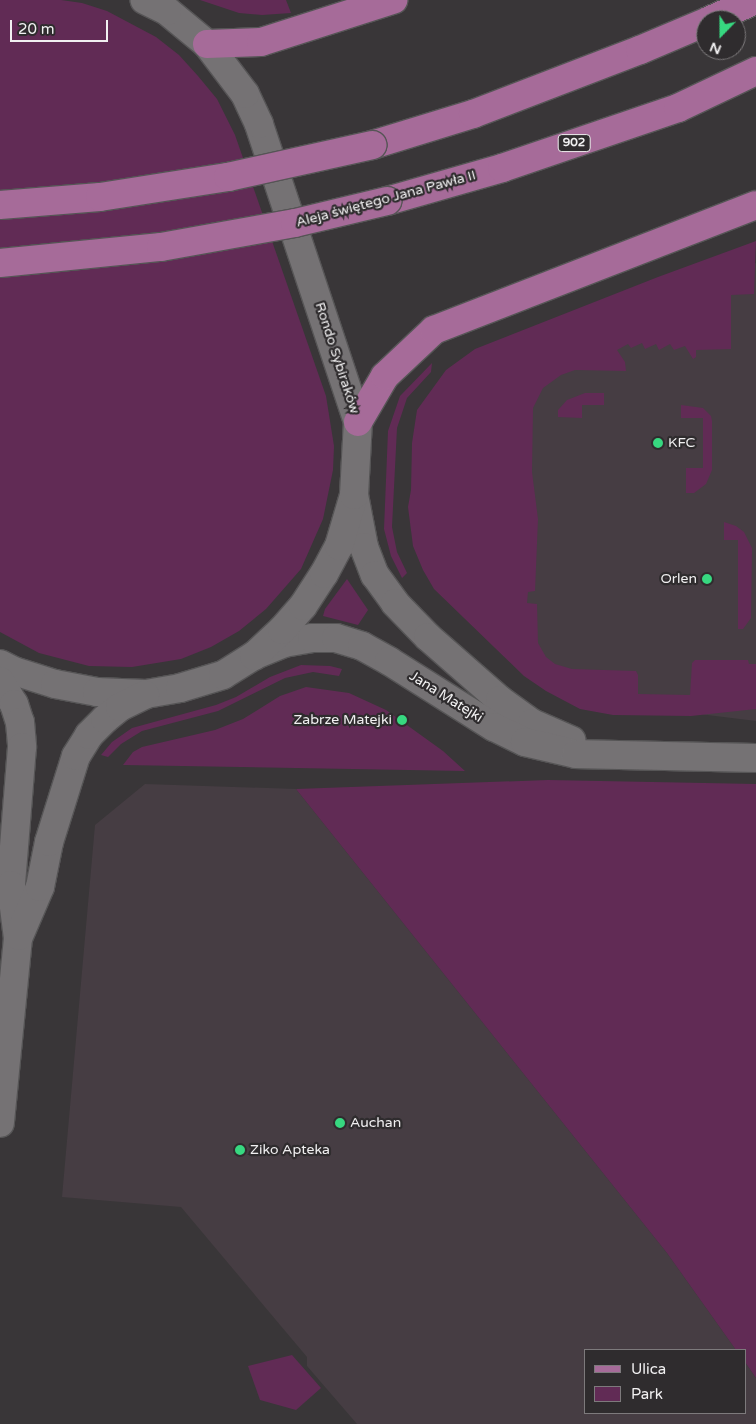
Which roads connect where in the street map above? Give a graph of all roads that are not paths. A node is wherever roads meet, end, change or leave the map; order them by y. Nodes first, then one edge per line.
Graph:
1 (144, 0) edge
2 (392, 0) edge
3 (756, 0) edge
4 (733, 10) edge
5 (696, 26) edge
6 (207, 44) junction
7 (756, 71) edge
8 (0, 205) edge
9 (756, 205) edge
10 (0, 263) edge
11 (358, 422) junction
12 (354, 495) junction
13 (254, 656) junction
14 (0, 664) edge
15 (0, 681) edge
16 (146, 694) junction
17 (643, 757) junction
18 (756, 758) edge
19 (18, 938) junction
20 (0, 1123) edge

1 - 6 main road, Rondo Sybiraków
2 - 6 main road
3 - 4 main road
5 - 8 main road, bridge
6 - 11 main road, Rondo Sybiraków
7 - 10 main road, Aleja świętego Jana Pawła II / 902, bridge
9 - 11 main road
11 - 12 main road, Rondo Sybiraków
12 - 13 main road, Rondo Sybiraków
12 - 17 main road, Jana Matejki
13 - 16 main road, Rondo Sybiraków
13 - 17 main road, Jana Matejki
14 - 16 main road, Rondo Sybiraków
15 - 19 main road
16 - 19 main road
17 - 18 main road, Jana Matejki
19 - 20 main road

